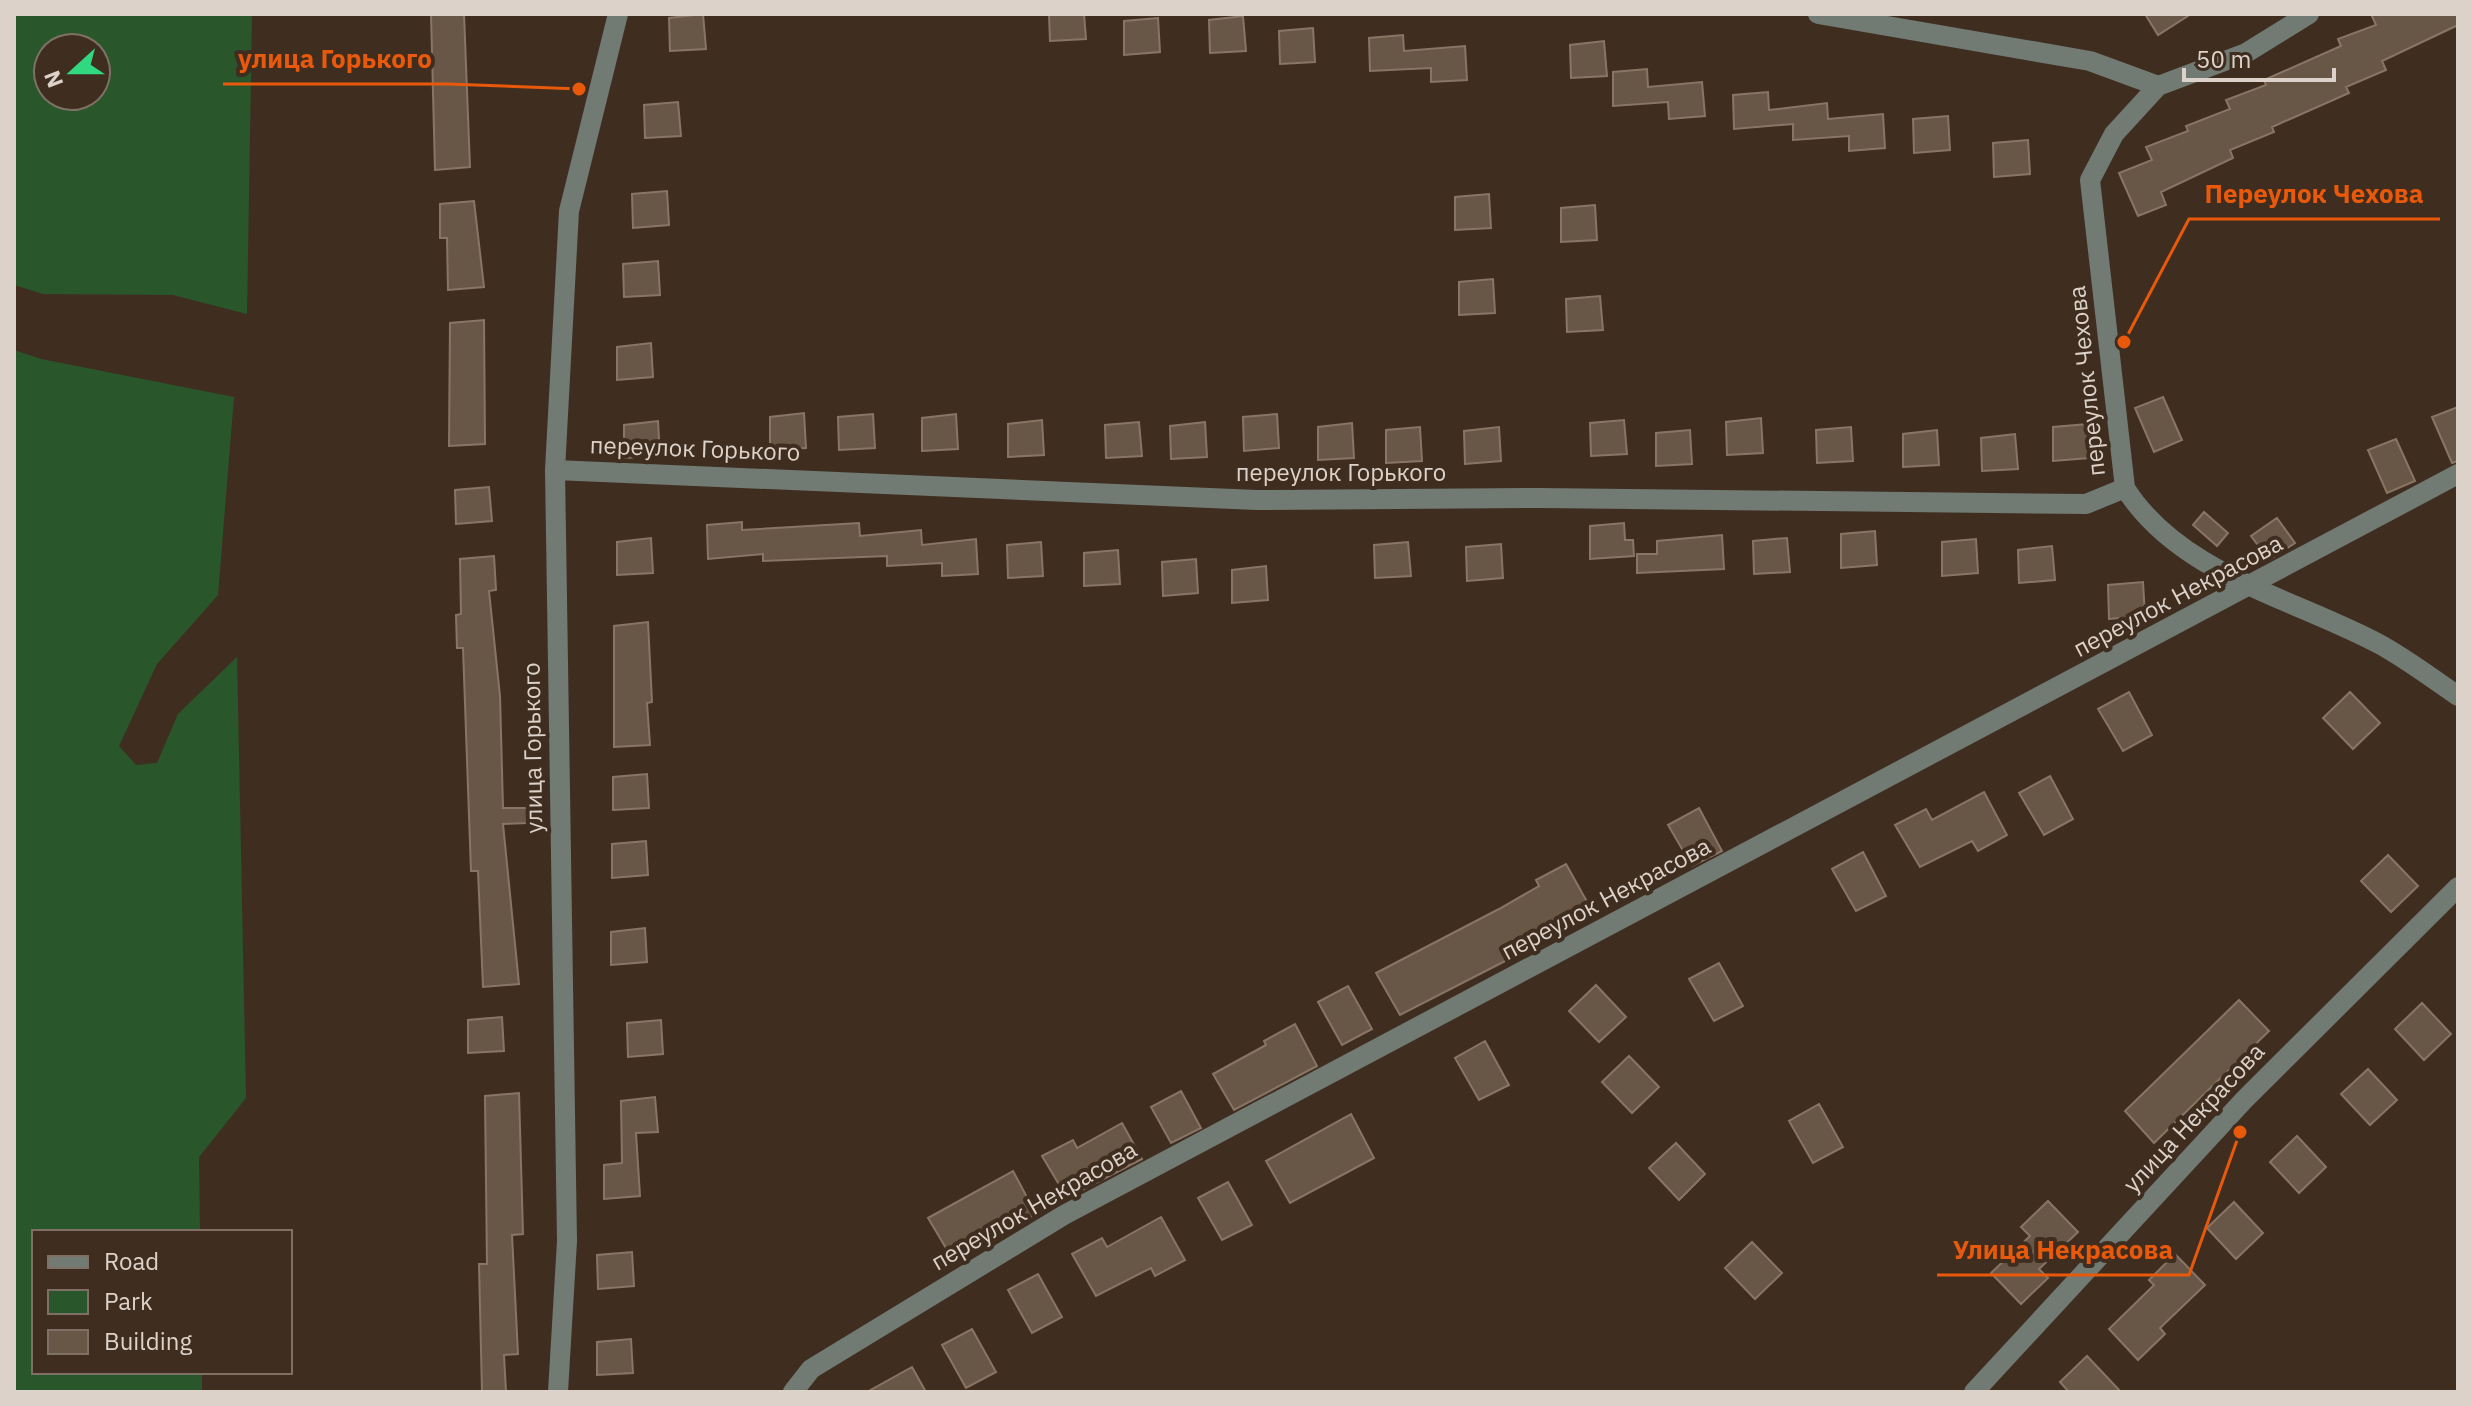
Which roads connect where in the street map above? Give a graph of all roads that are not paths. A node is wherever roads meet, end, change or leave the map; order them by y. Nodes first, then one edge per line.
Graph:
1 (618, 14) edge
2 (1818, 14) edge
3 (2300, 17) edge
4 (2158, 86) junction
5 (555, 470) junction
6 (2458, 474) edge
7 (2125, 488) junction
8 (2251, 587) junction
9 (2458, 696) edge
10 (2458, 887) edge
11 (558, 1392) edge
12 (793, 1392) edge
13 (1974, 1392) edge

1 - 5 street, улица Горького
2 - 4 street
3 - 4 street
4 - 7 street, переулок Чехова
5 - 7 street, переулок Горького
5 - 11 street, улица Горького
6 - 8 street, переулок Некрасова
7 - 8 street, переулок Чехова
8 - 9 street, переулок Чехова
8 - 12 street, переулок Некрасова
10 - 13 street, улица Некрасова

